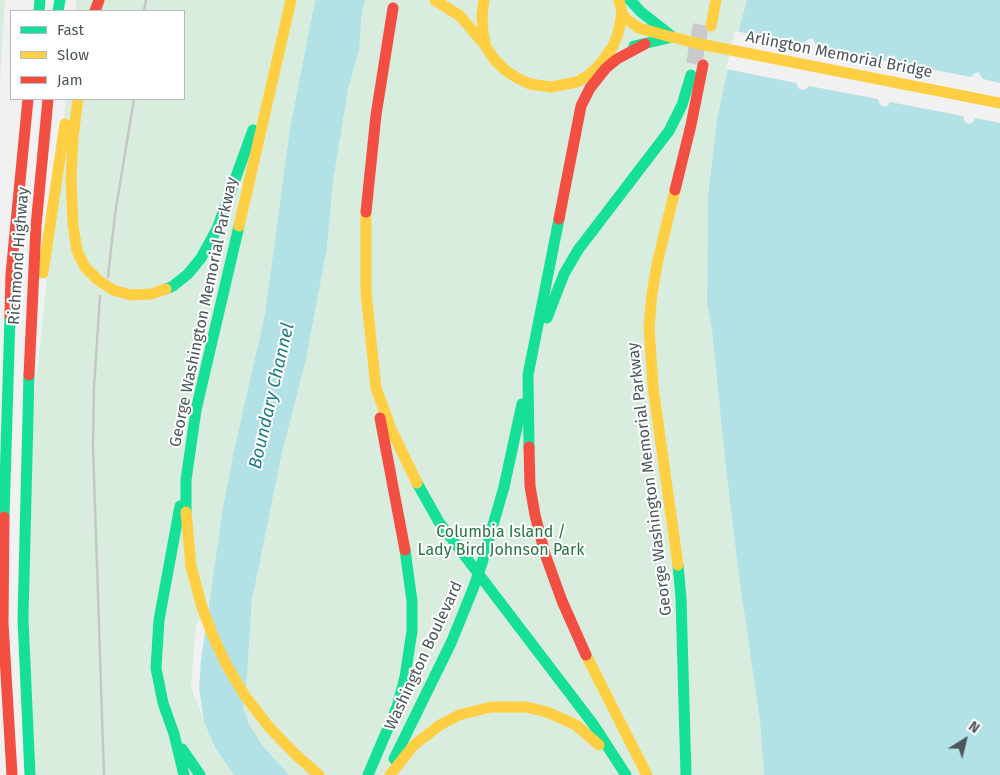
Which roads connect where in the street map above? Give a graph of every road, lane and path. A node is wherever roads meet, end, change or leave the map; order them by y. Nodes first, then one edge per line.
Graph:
1 (291, 0) edge
2 (435, 0) edge
3 (484, 0) edge
4 (619, 0) edge
5 (630, 0) edge
6 (716, 0) edge
7 (704, 1) edge
8 (393, 8) dead end
9 (622, 13) junction
10 (673, 37) junction
11 (645, 44) junction
12 (486, 47) junction
13 (601, 64) junction
14 (276, 72) junction
15 (581, 80) junction
16 (28, 100) edge
17 (48, 100) edge
18 (70, 100) edge
19 (78, 100) edge
20 (1000, 103) edge
21 (575, 132) junction
22 (532, 352) junction
23 (528, 375) junction
24 (376, 388) junction
25 (28, 391) junction
26 (186, 480) junction
27 (174, 734) junction
28 (620, 764) junction
29 (369, 774) edge
30 (12, 775) edge
31 (30, 775) edge
32 (184, 775) edge
33 (200, 775) edge
34 (319, 775) edge
35 (388, 775) edge
36 (626, 775) edge
37 (647, 775) edge
38 (686, 775) edge

1 - 14 main road, George Washington Memorial Parkway
2 - 12 main road
3 - 12 main road
4 - 9 main road
5 - 10 main road
6 - 7 main road
8 - 24 main road
9 - 10 main road, Arlington Memorial Bridge
9 - 13 main road
10 - 11 main road, Arlington Memorial Bridge
10 - 20 main road, Arlington Memorial Bridge, bridge
11 - 13 main road, Arlington Memorial Bridge
11 - 21 main road
12 - 15 main road
13 - 15 main road, Arlington Memorial Bridge
14 - 19 main road
14 - 26 main road, George Washington Memorial Parkway
15 - 21 main road
16 - 30 main road, Richmond Highway
17 - 25 main road, Richmond Highway
18 - 25 main road
21 - 22 main road
22 - 23 main road
22 - 38 main road, George Washington Memorial Parkway
23 - 35 main road, Washington Boulevard, bridge
23 - 37 main road
24 - 28 main road
24 - 29 main road, Washington Boulevard
25 - 31 main road, Richmond Highway
26 - 27 main road
26 - 34 main road, George Washington Memorial Parkway
27 - 32 main road
27 - 33 main road
28 - 35 main road
28 - 36 main road

